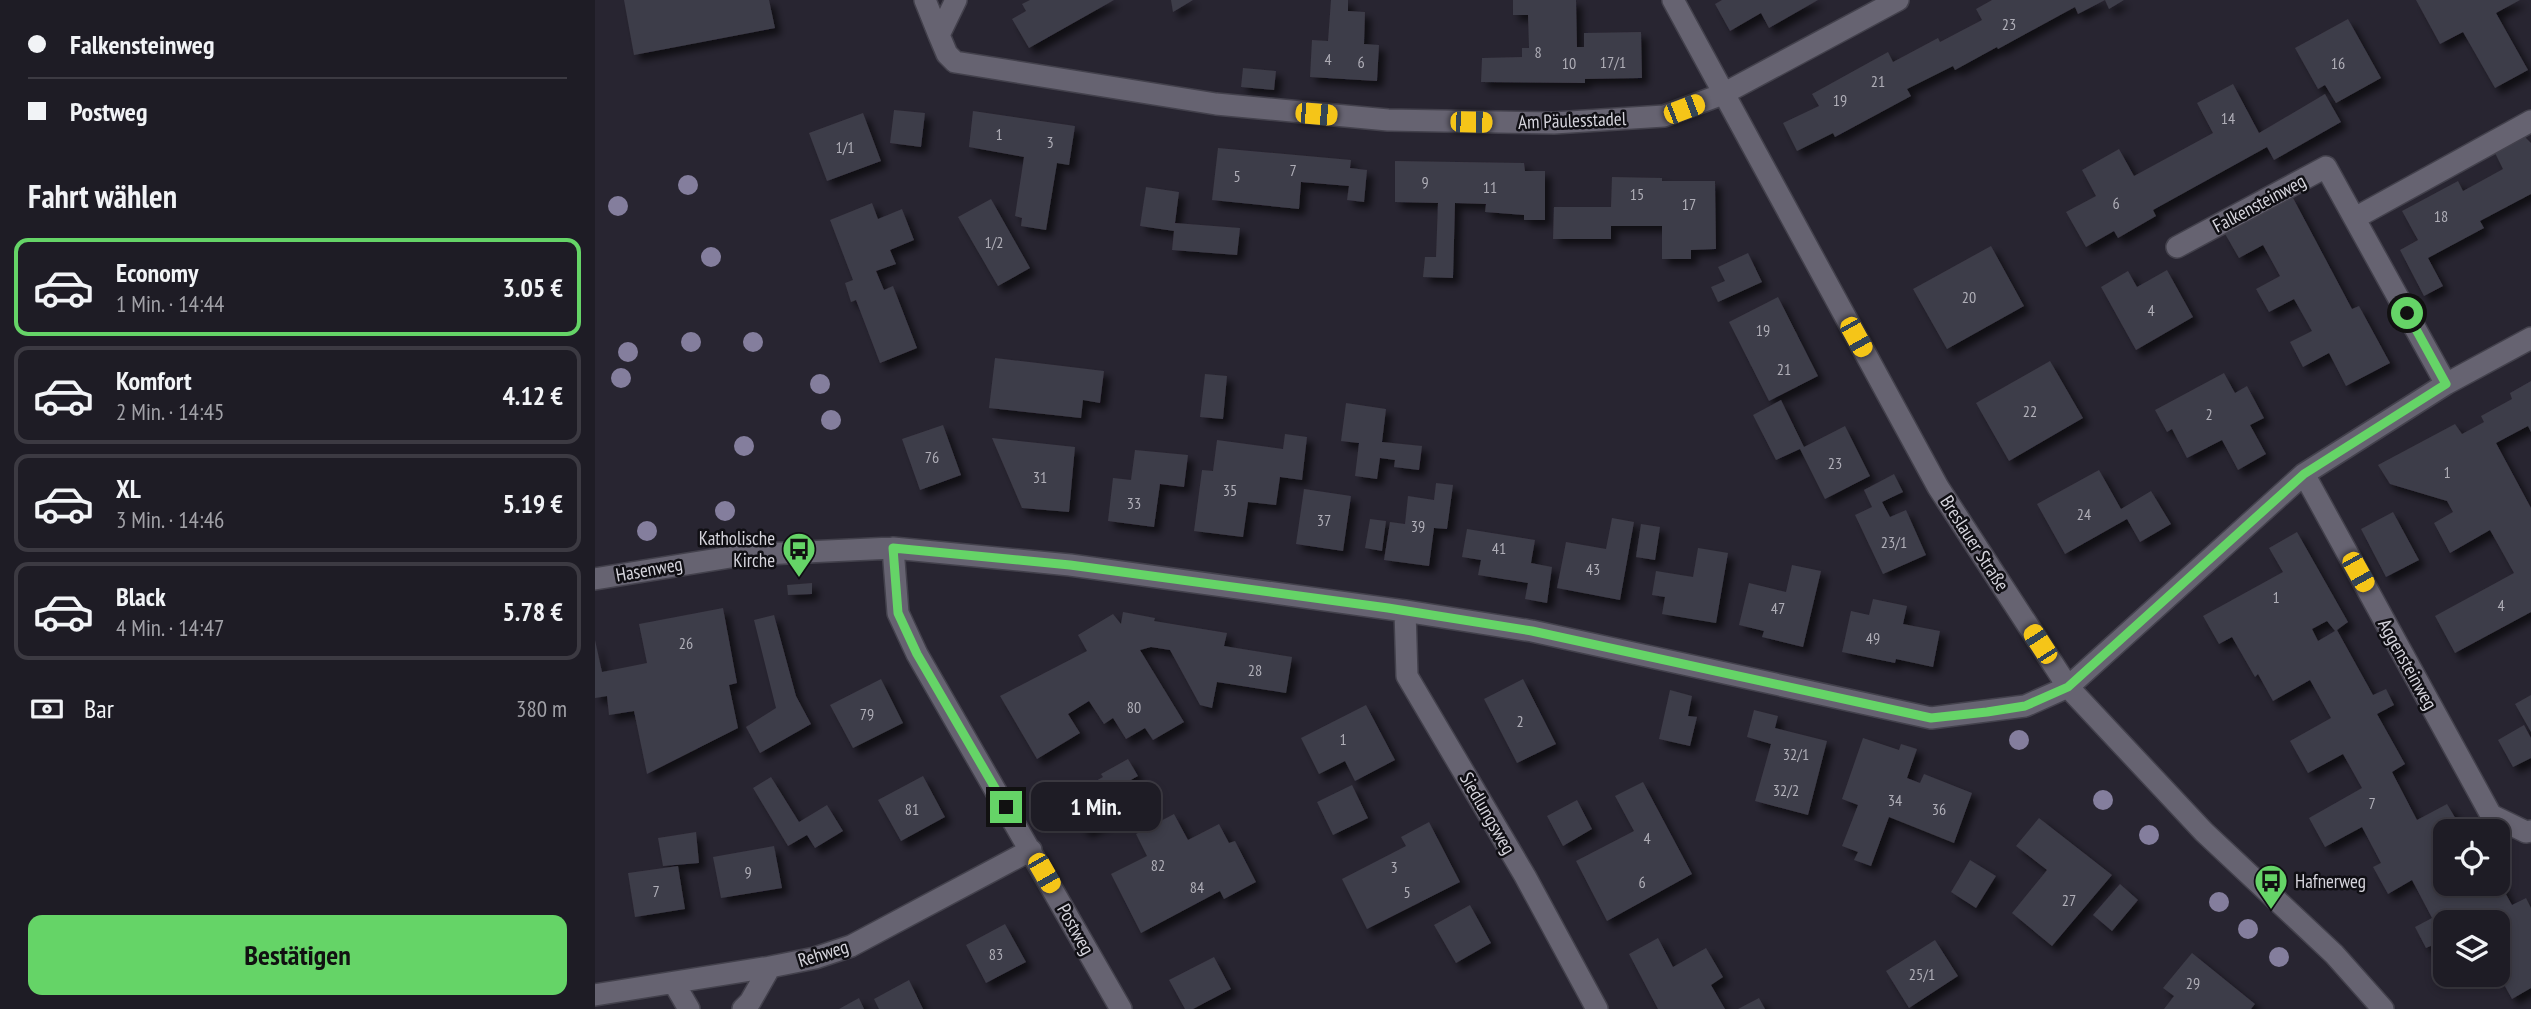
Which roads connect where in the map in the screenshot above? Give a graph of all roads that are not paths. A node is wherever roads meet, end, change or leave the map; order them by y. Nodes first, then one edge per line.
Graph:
1 (925, 0) edge
2 (956, 0) edge
3 (1672, 0) edge
4 (1898, 0) edge
5 (939, 35) junction
6 (1723, 94) junction
7 (2531, 121) edge
8 (2355, 218) junction
9 (2177, 247) dead end
10 (2531, 338) edge
11 (2446, 384) junction
12 (2304, 474) junction
13 (893, 548) junction
14 (595, 579) edge
15 (1405, 611) junction
16 (2068, 687) junction
17 (2531, 831) edge
18 (1031, 850) junction
19 (770, 967) junction
20 (674, 983) junction
21 (595, 995) edge
22 (689, 1009) edge
23 (743, 1009) edge
24 (1121, 1009) edge
25 (1597, 1009) edge
26 (2383, 1009) edge

1 - 5 street
2 - 5 street
3 - 6 street, Breslauer Straße
4 - 6 street, Am Päulesstadel
5 - 6 street, Am Päulesstadel
6 - 16 street, Breslauer Straße
7 - 8 street
8 - 9 street, Falkensteinweg
8 - 11 street, Falkensteinweg
10 - 11 street
11 - 12 street
12 - 16 street
12 - 17 street, Aggensteinweg
13 - 14 street, Hasenweg
13 - 15 street, Hasenweg
13 - 18 street, Postweg
15 - 16 street, Hasenweg
15 - 25 street, Siedlungsweg
16 - 26 street, Breslauer Straße
18 - 19 street, Rehweg
18 - 24 street, Postweg
19 - 20 street, Rehweg
19 - 23 street
20 - 21 street, Rehweg
20 - 22 street

